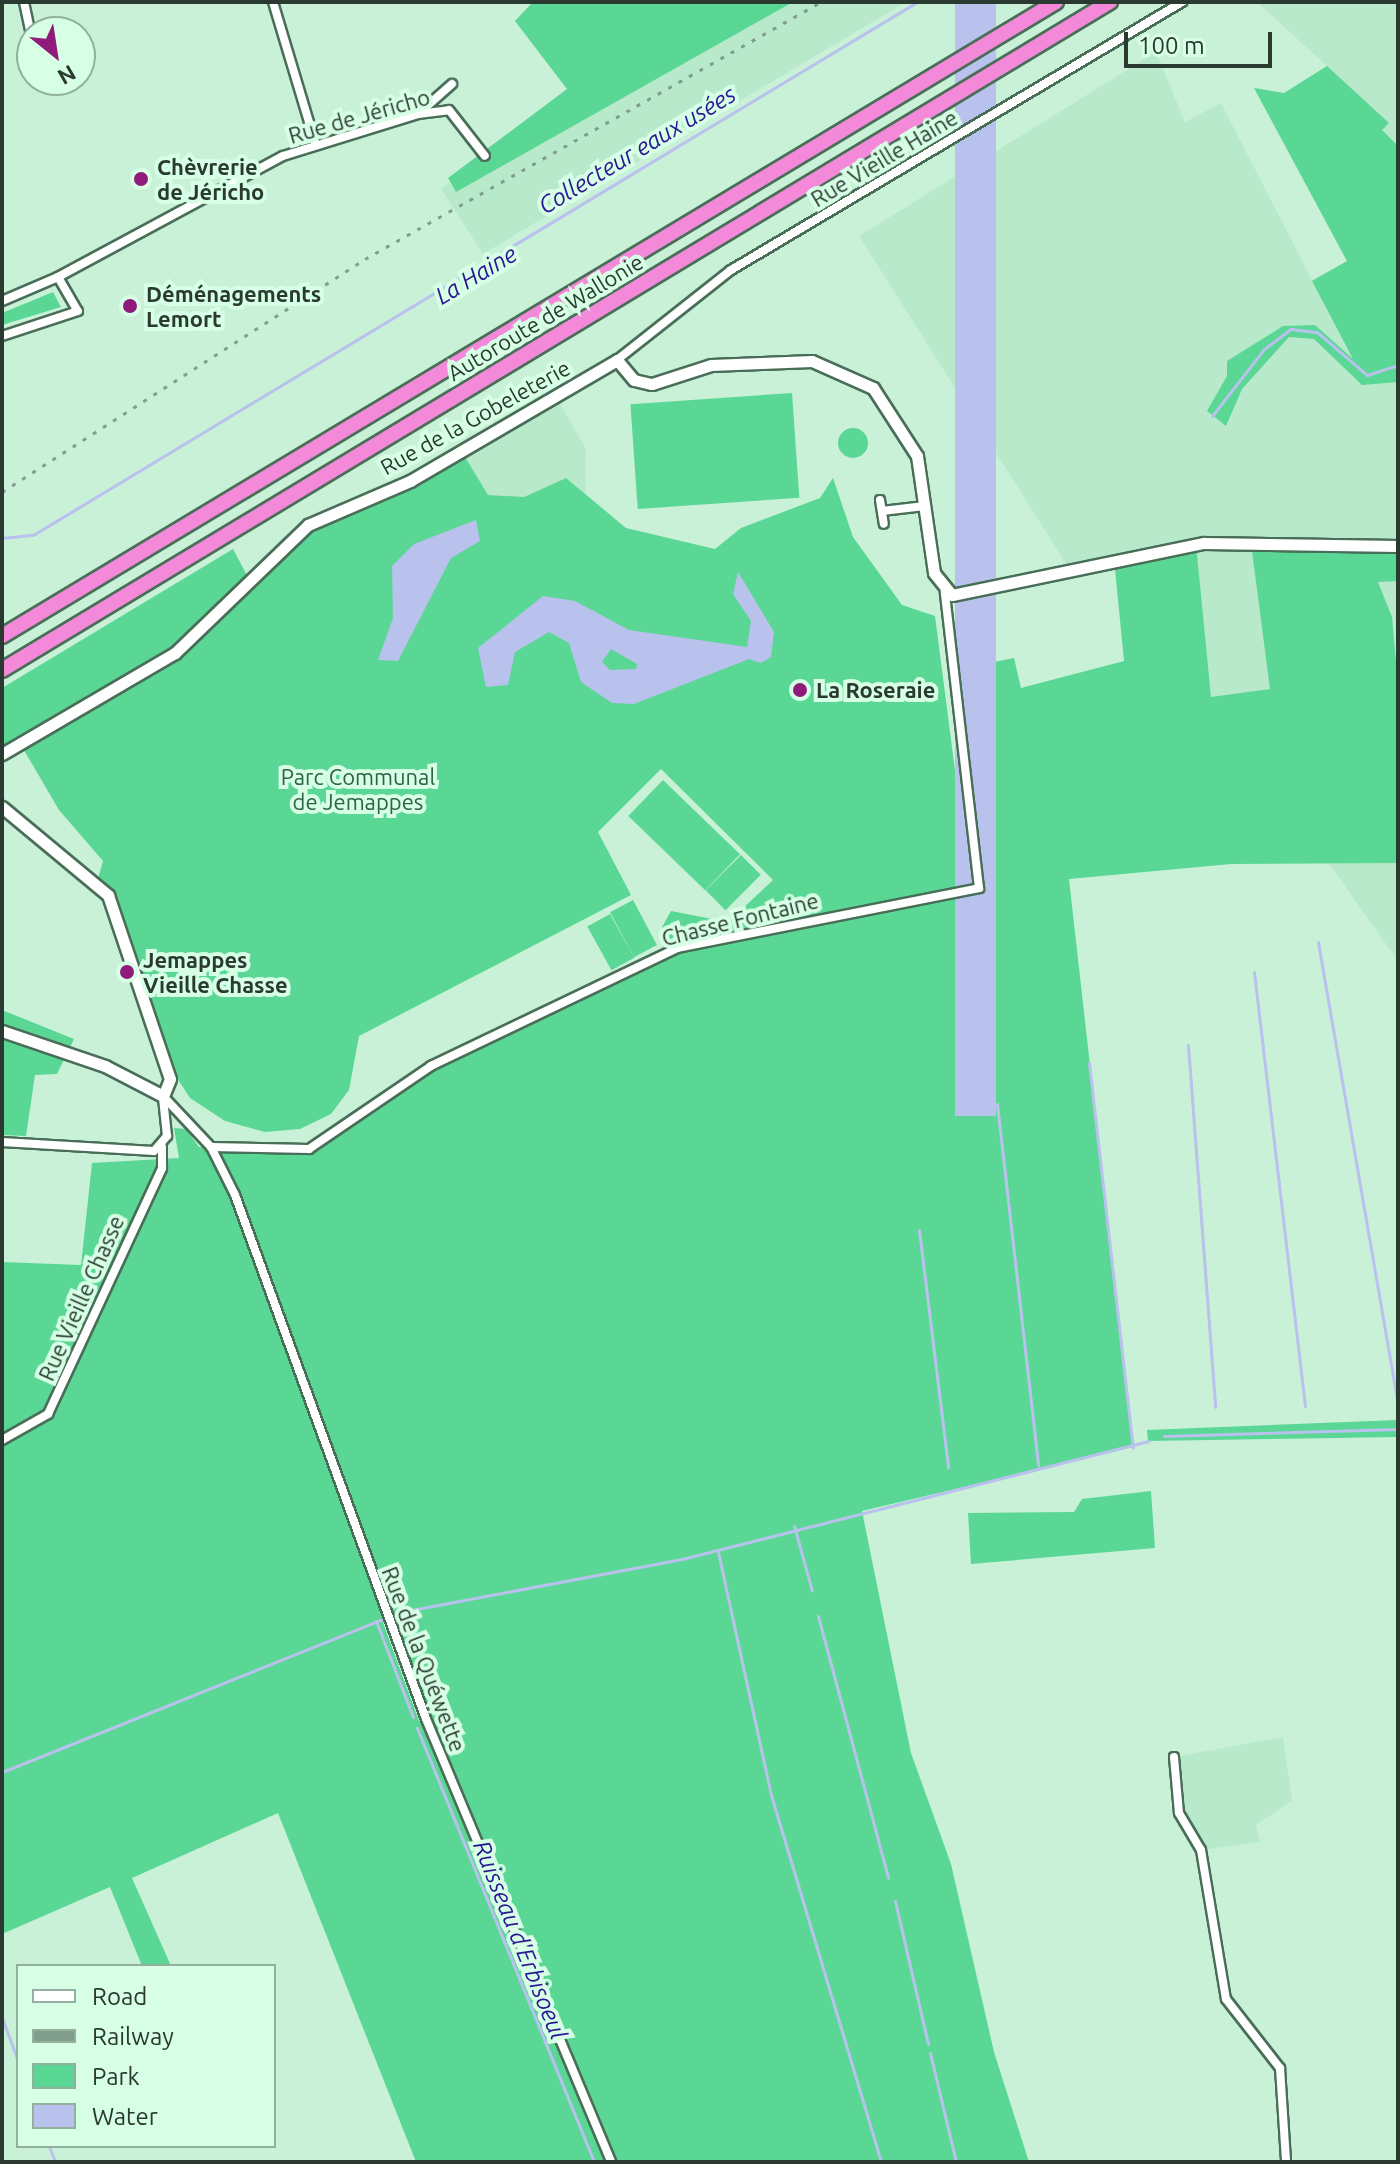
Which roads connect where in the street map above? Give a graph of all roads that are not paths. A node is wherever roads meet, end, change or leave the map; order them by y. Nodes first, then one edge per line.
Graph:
1 (273, 2) edge
2 (1056, 2) edge
3 (1110, 2) edge
4 (1182, 2) edge
5 (452, 84) dead end
6 (418, 114) junction
7 (316, 145) junction
8 (485, 156) dead end
9 (58, 277) junction
10 (2, 301) edge
11 (2, 336) edge
12 (617, 360) junction
13 (880, 500) dead end
14 (925, 506) junction
15 (882, 511) junction
16 (884, 524) dead end
17 (1398, 546) edge
18 (945, 592) junction
19 (2, 636) edge
20 (2, 670) edge
21 (2, 754) edge
22 (2, 807) edge
23 (2, 1031) edge
24 (163, 1096) junction
25 (2, 1142) edge
26 (162, 1147) junction
27 (211, 1147) junction
28 (2, 1440) edge
29 (1174, 1757) dead end
30 (611, 2162) edge
31 (1286, 2162) edge

1 - 7 street
2 - 19 highway, Autoroute de Wallonie
3 - 20 highway, Autoroute de Wallonie
4 - 12 street, Rue Vieille Haine
5 - 6 street
6 - 7 street, Rue de Jéricho
6 - 8 street, Rue de Jéricho
7 - 9 street, Rue de Jéricho
9 - 10 street, Rue de Jéricho
9 - 11 street
12 - 14 street
12 - 21 street, Rue de la Gobeleterie
13 - 15 street
14 - 15 street
14 - 18 street
15 - 16 street
17 - 18 street
18 - 27 street, Chasse Fontaine
22 - 24 street
23 - 24 street
24 - 26 street, Rue Vieille Chasse
24 - 27 street, Rue de la Quéwette
25 - 26 street
26 - 28 street, Rue Vieille Chasse
27 - 30 street, Rue de la Quéwette
29 - 31 street

